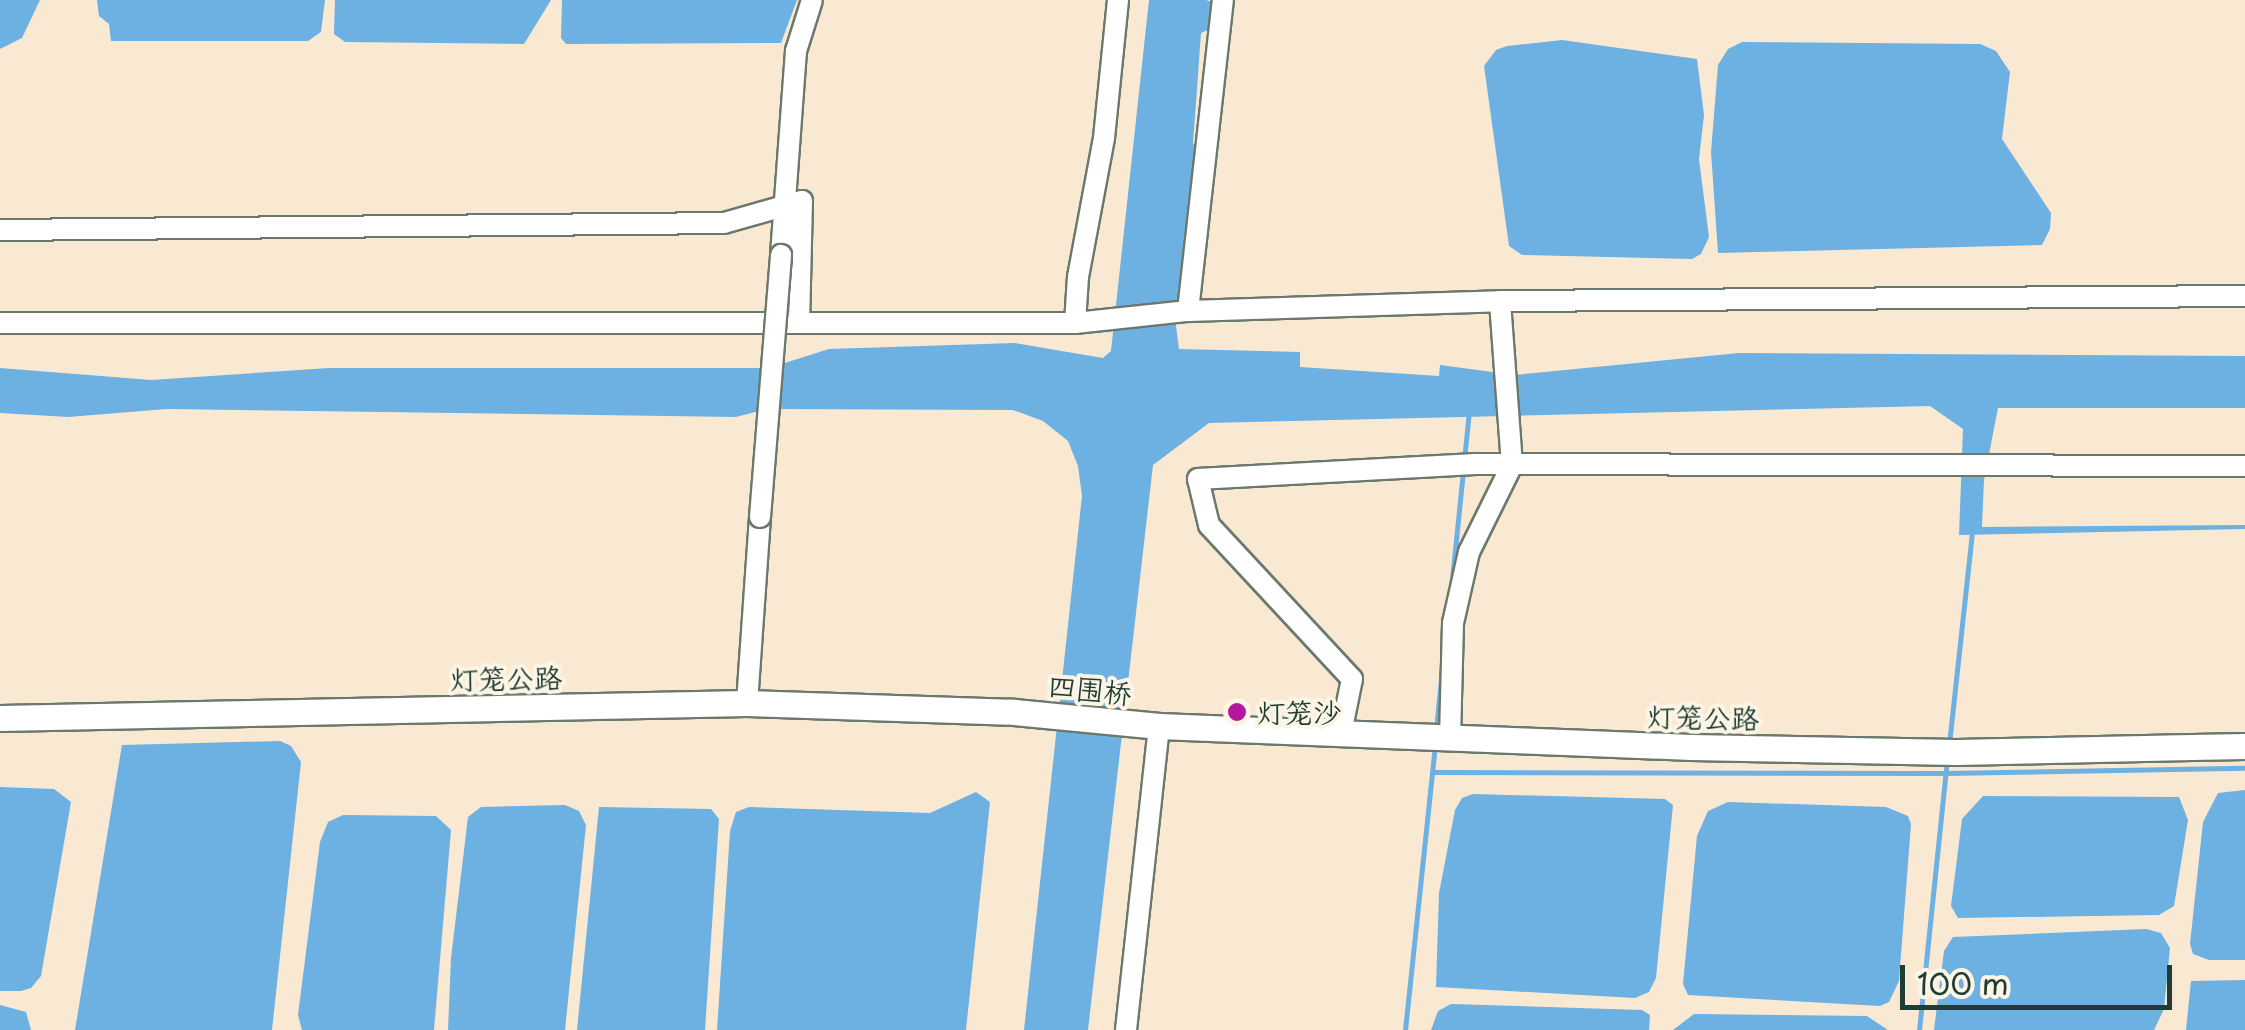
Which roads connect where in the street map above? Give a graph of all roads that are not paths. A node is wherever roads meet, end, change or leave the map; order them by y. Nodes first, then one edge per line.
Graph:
1 (812, 0) edge
2 (1118, 0) edge
3 (1223, 0) edge
4 (784, 202) junction
5 (0, 230) edge
6 (2245, 296) edge
7 (1500, 301) junction
8 (1188, 311) junction
9 (0, 322) edge
10 (799, 322) junction
11 (1075, 323) junction
12 (1512, 466) junction
13 (2245, 466) edge
14 (747, 703) junction
15 (1014, 712) joint
16 (0, 718) edge
17 (1159, 726) junction
18 (1340, 733) junction
19 (1443, 739) junction
20 (2245, 746) edge
21 (1126, 1030) edge

1 - 4 street
2 - 11 street
3 - 8 street
4 - 5 street
4 - 10 street
4 - 14 street, bridge
6 - 7 street
7 - 8 street
7 - 12 street
8 - 11 street
9 - 10 street
10 - 11 street
12 - 13 street
12 - 18 street
12 - 19 street
14 - 15 street, 灯笼公路
14 - 16 street, 灯笼公路
15 - 17 street, 四围桥
17 - 18 street, 灯笼公路
17 - 21 street
18 - 19 street, 灯笼公路
19 - 20 street, 灯笼公路

